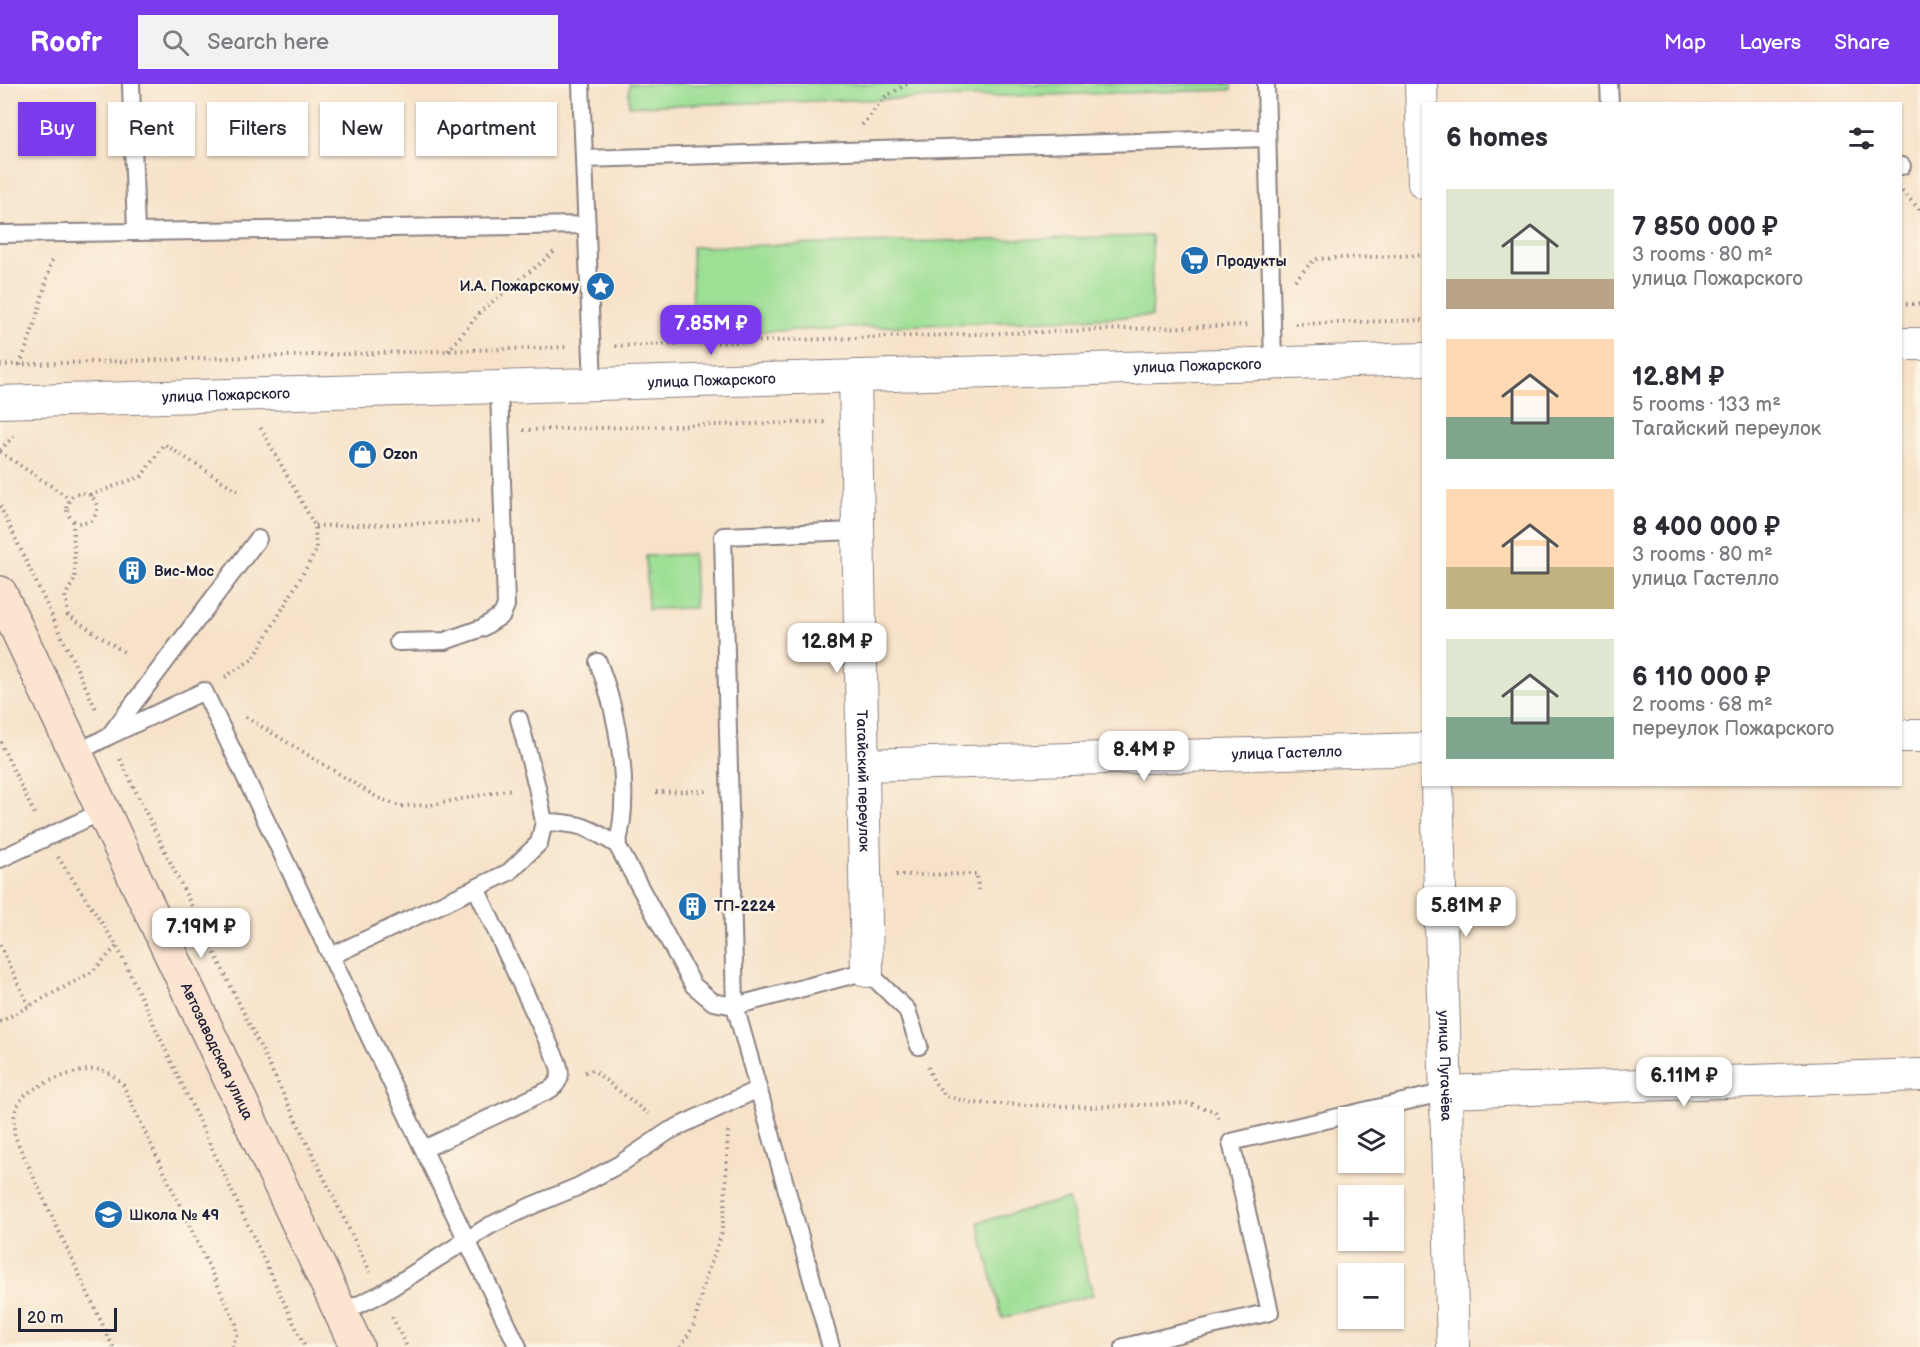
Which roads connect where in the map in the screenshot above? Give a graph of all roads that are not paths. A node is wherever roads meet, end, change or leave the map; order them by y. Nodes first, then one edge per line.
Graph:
1 (131, 84) edge
2 (581, 84) edge
3 (1266, 84) edge
4 (1421, 84) edge
5 (1609, 84) edge
6 (1610, 102) edge
7 (1422, 117) edge
8 (1267, 138) junction
9 (584, 159) junction
10 (587, 225) junction
11 (136, 232) junction
12 (0, 234) edge
13 (1902, 344) edge
14 (1920, 344) edge
15 (1422, 359) edge
16 (1273, 363) junction
17 (855, 376) junction
18 (593, 384) junction
19 (499, 387) junction
20 (0, 402) edge
21 (858, 531) junction
22 (258, 539) dead end
23 (0, 593) edge
24 (398, 642) dead end
25 (598, 662) dead end
26 (519, 719) dead end
27 (109, 736) junction
28 (1902, 736) edge
29 (1920, 736) edge
30 (1422, 748) edge
31 (76, 753) junction
32 (863, 765) junction
33 (1437, 786) edge
34 (103, 811) junction
35 (544, 822) junction
36 (617, 845) junction
37 (0, 859) edge
38 (476, 888) junction
39 (331, 956) junction
40 (867, 971) junction
41 (735, 1006) junction
42 (919, 1046) road end
43 (1920, 1075) edge
44 (758, 1089) junction
45 (1446, 1092) junction
46 (424, 1149) junction
47 (465, 1239) junction
48 (341, 1313) junction
49 (357, 1347) edge
50 (518, 1347) edge
51 (831, 1347) edge
52 (1124, 1347) edge
53 (1453, 1347) edge

1 - 11 lane
2 - 9 lane
3 - 8 lane
4 - 7 street
5 - 6 lane
8 - 9 lane
8 - 16 lane
9 - 10 lane
10 - 11 lane
10 - 18 lane
11 - 12 lane
13 - 14 street
15 - 16 street, улица Пожарского
16 - 17 street, улица Пожарского
17 - 18 street, улица Пожарского
17 - 21 street, Тагайский переулок
18 - 19 street, улица Пожарского
19 - 20 street, улица Пожарского
19 - 24 lane
21 - 32 street, Тагайский переулок
21 - 41 lane
22 - 27 lane
23 - 31 street, Автозаводская улица
25 - 36 lane
26 - 35 lane
27 - 31 lane
27 - 39 lane
28 - 29 street
30 - 32 street, улица Гастелло
31 - 34 street, Автозаводская улица
32 - 40 street, Тагайский переулок
33 - 45 street, улица Пугачёва
34 - 37 lane
34 - 48 street, Автозаводская улица
35 - 36 lane
35 - 38 lane
36 - 41 lane
38 - 39 lane
38 - 46 lane
39 - 46 lane
40 - 41 lane
40 - 42 lane
41 - 44 lane
43 - 45 street
44 - 47 lane
44 - 51 lane
45 - 52 lane
45 - 53 street, улица Пугачёва
46 - 47 lane
47 - 48 lane
47 - 50 lane
48 - 49 street, Автозаводская улица

